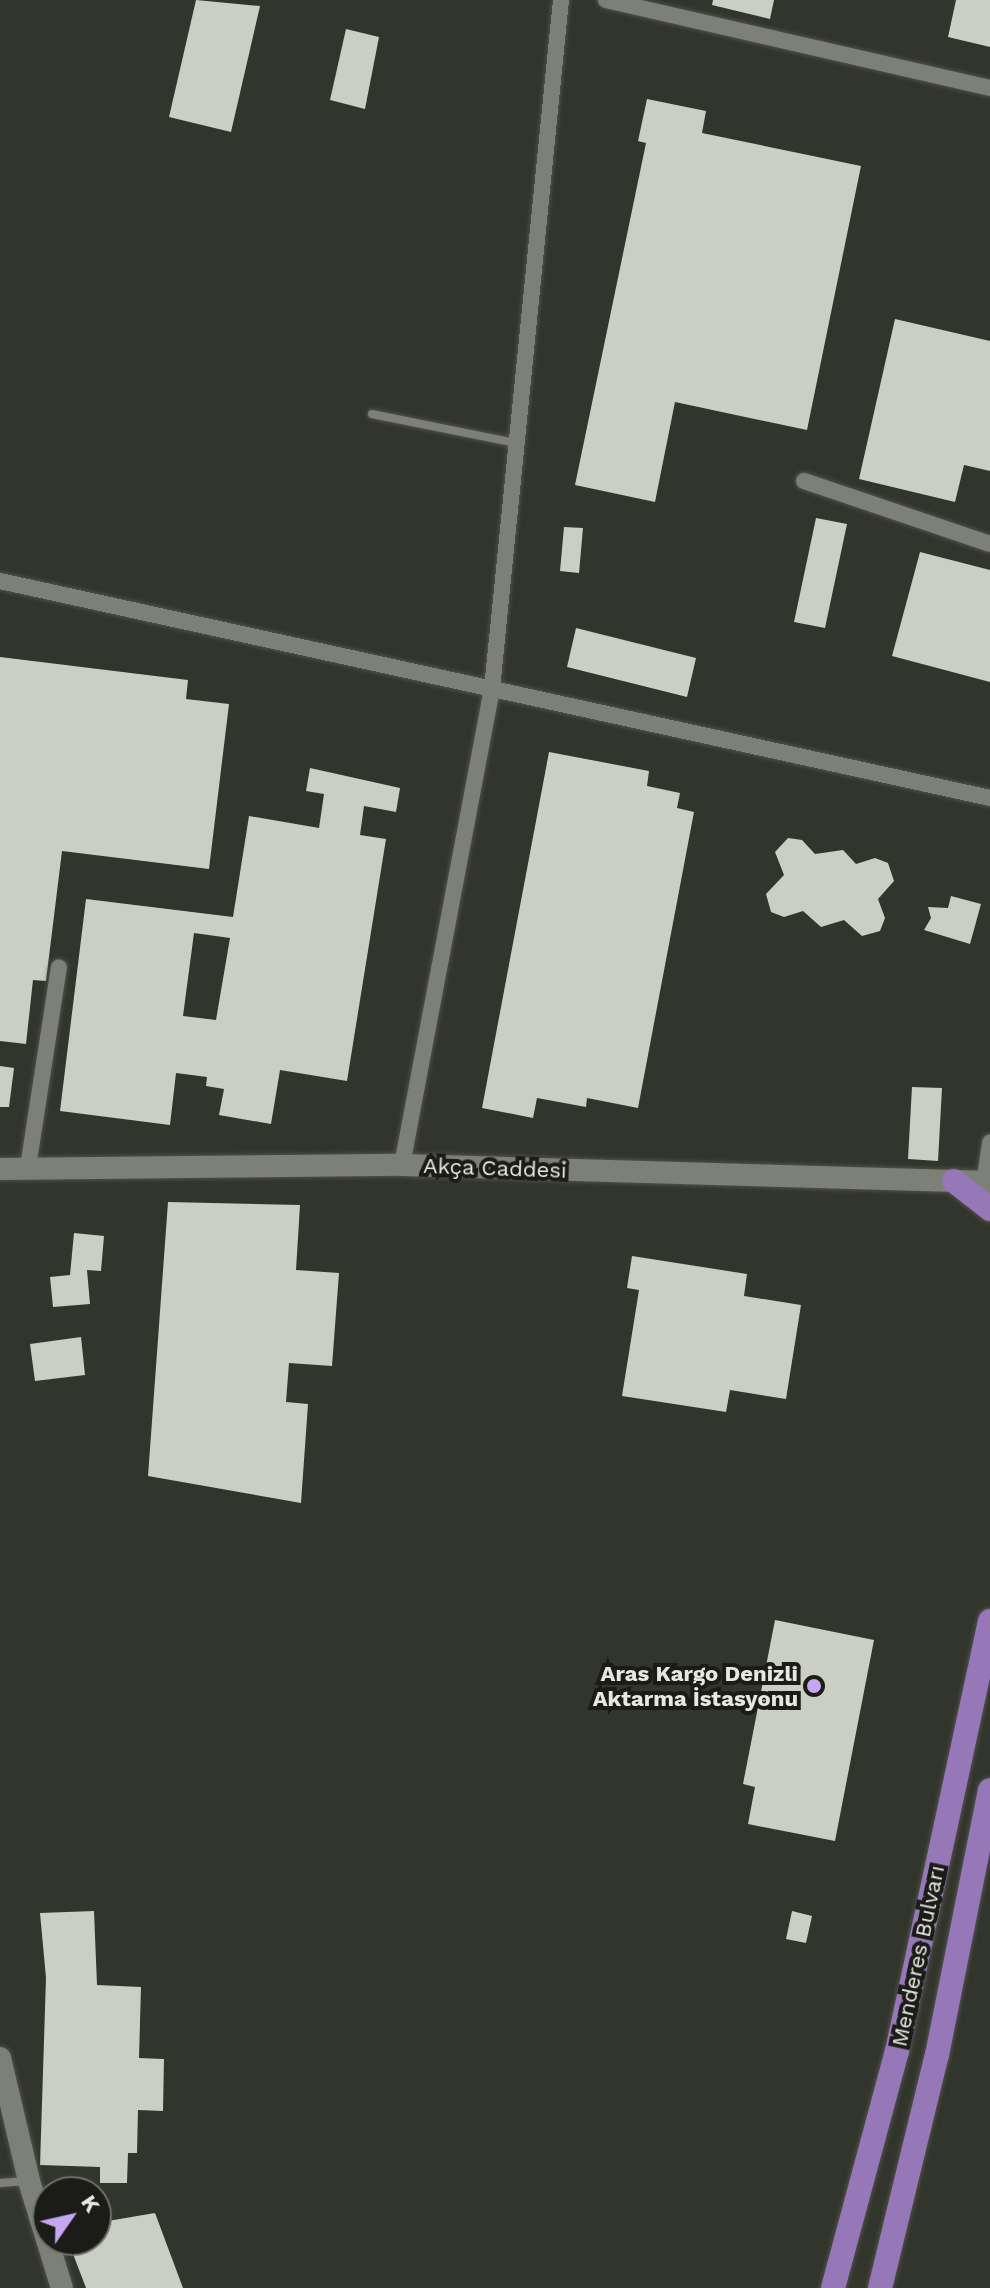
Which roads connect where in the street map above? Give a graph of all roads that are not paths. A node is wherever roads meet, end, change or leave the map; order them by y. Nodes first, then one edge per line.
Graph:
1 (561, 0) edge
2 (606, 0) edge
3 (990, 88) edge
4 (372, 414) dead end
5 (517, 443) junction
6 (804, 481) dead end
7 (990, 544) edge
8 (0, 581) edge
9 (492, 689) junction
10 (990, 798) edge
11 (59, 967) dead end
12 (990, 1143) edge
13 (402, 1165) junction
14 (28, 1167) junction
15 (0, 1169) edge
16 (954, 1181) joint
17 (986, 1193) edge
18 (990, 1621) edge
19 (990, 1790) edge
20 (0, 2058) edge
21 (29, 2181) junction
22 (0, 2183) edge
23 (62, 2288) edge
24 (833, 2288) edge
25 (880, 2288) edge

1 - 5 street
2 - 3 street
4 - 5 lane
5 - 9 street
6 - 7 street
8 - 9 street
9 - 10 street
9 - 13 street
11 - 14 street
12 - 17 street
13 - 14 street, Akça Caddesi
13 - 16 street, Akça Caddesi
14 - 15 street, Akça Caddesi
16 - 17 main road
18 - 24 main road, Menderes Bulvarı
19 - 25 main road, Menderes Bulvarı
20 - 21 street
21 - 22 lane
21 - 23 street

